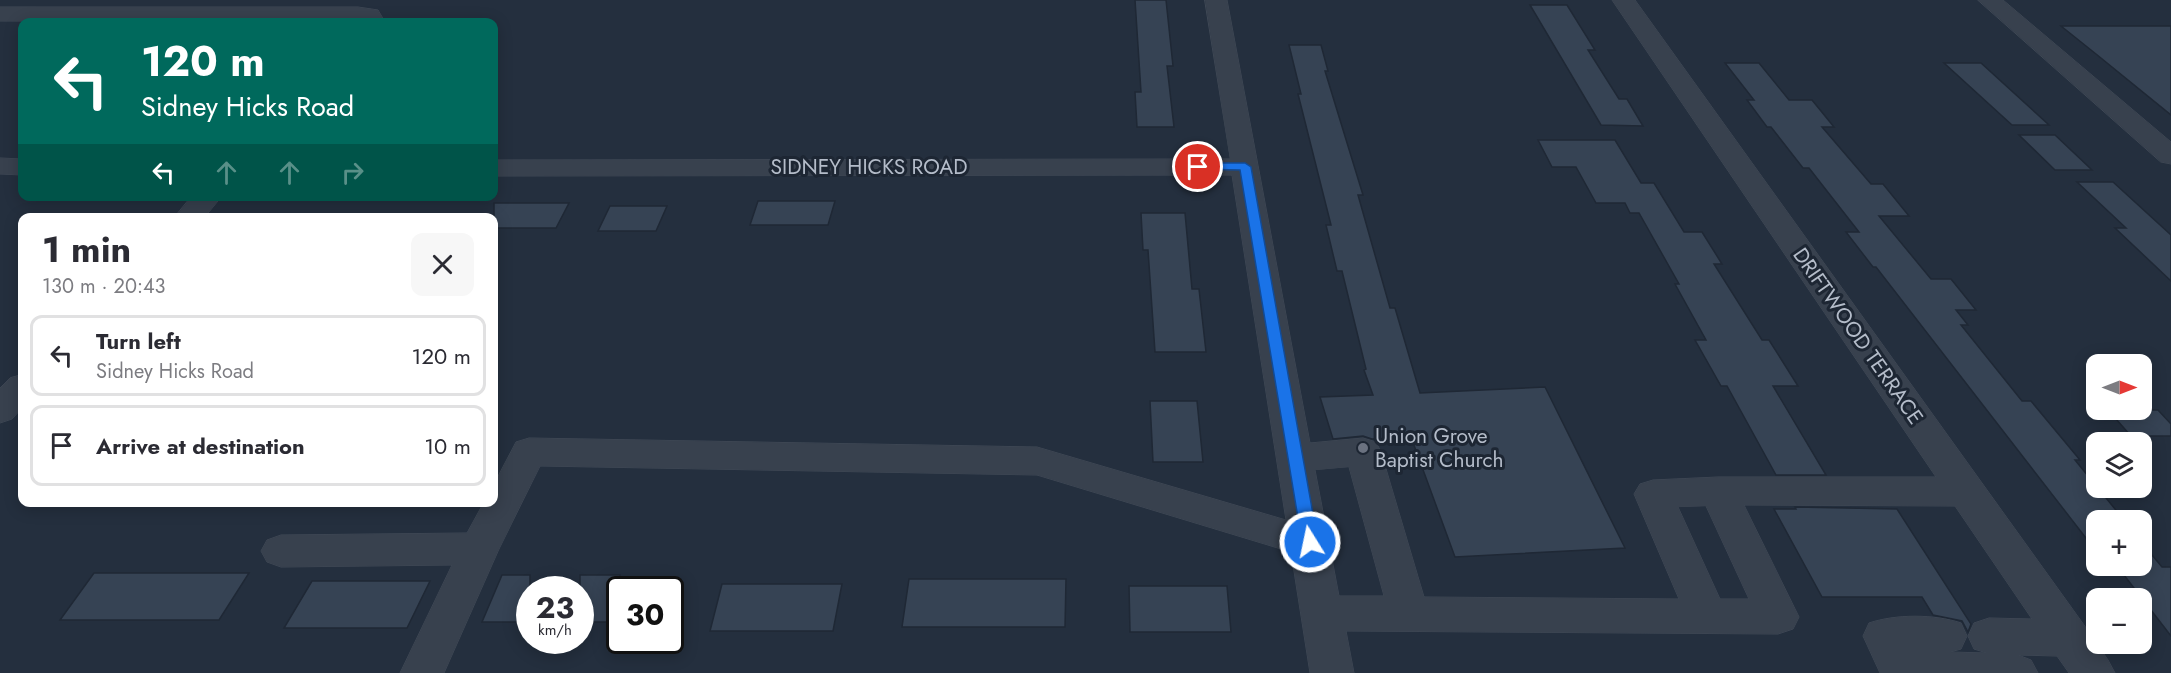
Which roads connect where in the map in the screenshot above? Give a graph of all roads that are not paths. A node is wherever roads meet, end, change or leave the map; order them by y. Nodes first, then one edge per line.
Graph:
1 (60, 0) edge
2 (71, 0) edge
3 (1216, 0) edge
4 (1623, 0) edge
5 (1989, 0) edge
6 (0, 14) edge
7 (371, 18) edge
8 (2171, 156) edge
9 (0, 166) edge
10 (18, 166) edge
11 (1245, 167) junction
12 (498, 168) edge
13 (203, 201) edge
14 (193, 213) edge
15 (18, 391) edge
16 (0, 411) edge
17 (1295, 458) junction
18 (1718, 491) junction
19 (1967, 492) junction
20 (1310, 542) junction
21 (479, 549) junction
22 (281, 551) dead end
23 (1322, 614) junction
24 (1409, 614) junction
25 (1708, 617) junction
26 (1946, 636) dead end
27 (2069, 638) junction
28 (2013, 655) edge
29 (1901, 671) edge
30 (422, 673) edge
31 (1332, 673) edge
32 (2093, 673) edge

1 - 2 street
3 - 11 street
4 - 19 street, DRIFTWOOD TERRACE
5 - 8 street
6 - 7 street
9 - 10 street
11 - 12 street, SIDNEY HICKS ROAD
11 - 17 street
13 - 14 street
15 - 16 street
17 - 20 street
17 - 24 street
18 - 19 street
18 - 25 street
18 - 25 street
19 - 27 street, DRIFTWOOD TERRACE
20 - 21 street
20 - 23 street
21 - 22 street
21 - 30 street
23 - 24 street
23 - 31 street
24 - 25 street
26 - 29 street
27 - 28 street
27 - 32 street, DRIFTWOOD TERRACE
28 - 29 street

